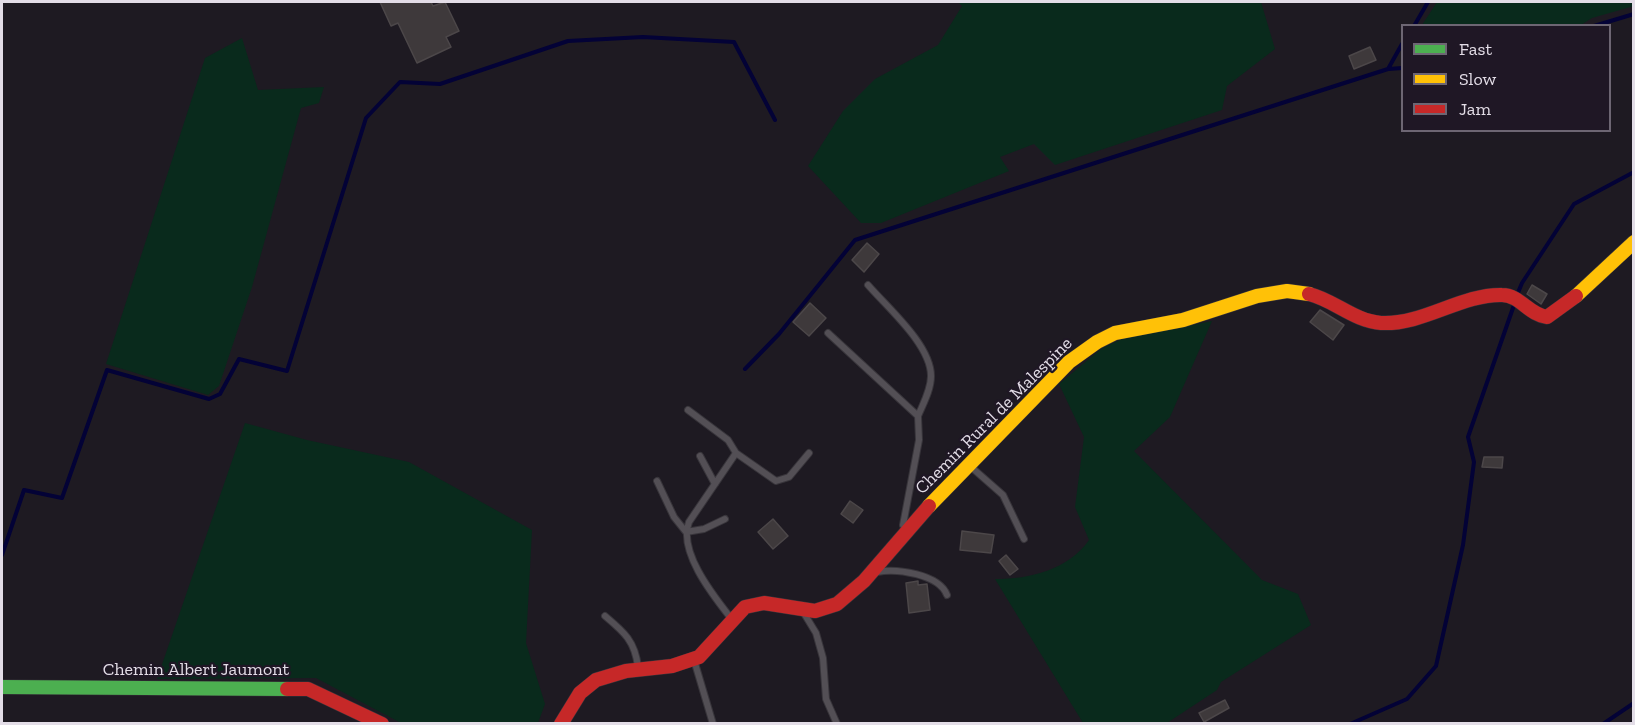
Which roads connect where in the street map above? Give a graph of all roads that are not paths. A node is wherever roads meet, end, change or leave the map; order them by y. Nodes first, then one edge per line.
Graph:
1 (1634, 242) edge
2 (868, 285) dead end
3 (828, 333) dead end
4 (688, 410) dead end
5 (918, 416) junction
6 (736, 453) junction
7 (808, 453) dead end
8 (700, 456) dead end
9 (970, 465) junction
10 (657, 481) dead end
11 (715, 484) junction
12 (725, 519) dead end
13 (686, 532) junction
14 (901, 536) junction
15 (1024, 539) dead end
16 (868, 574) junction
17 (947, 595) dead end
18 (803, 612) junction
19 (605, 616) dead end
20 (732, 620) junction
21 (694, 660) junction
22 (638, 668) junction
23 (2, 687) edge
24 (382, 723) edge
25 (561, 723) edge
26 (713, 723) edge
27 (837, 723) edge

1 - 9 street, Chemin Rural de Malespine
2 - 5 lane
3 - 5 lane
4 - 6 lane
5 - 14 lane
6 - 7 lane
6 - 11 lane
8 - 11 lane
9 - 14 street, Chemin Rural de Malespine
9 - 15 lane
10 - 13 lane
11 - 13 lane
12 - 13 lane
13 - 20 lane
14 - 16 street, Chemin Rural de Malespine
16 - 17 lane
16 - 18 street, Chemin Rural de Malespine
18 - 20 street, Chemin Rural de Malespine
18 - 27 lane
19 - 22 lane
20 - 21 street, Chemin Rural de Malespine
21 - 22 street
21 - 26 lane
22 - 25 street
23 - 24 street, Chemin Albert Jaumont

